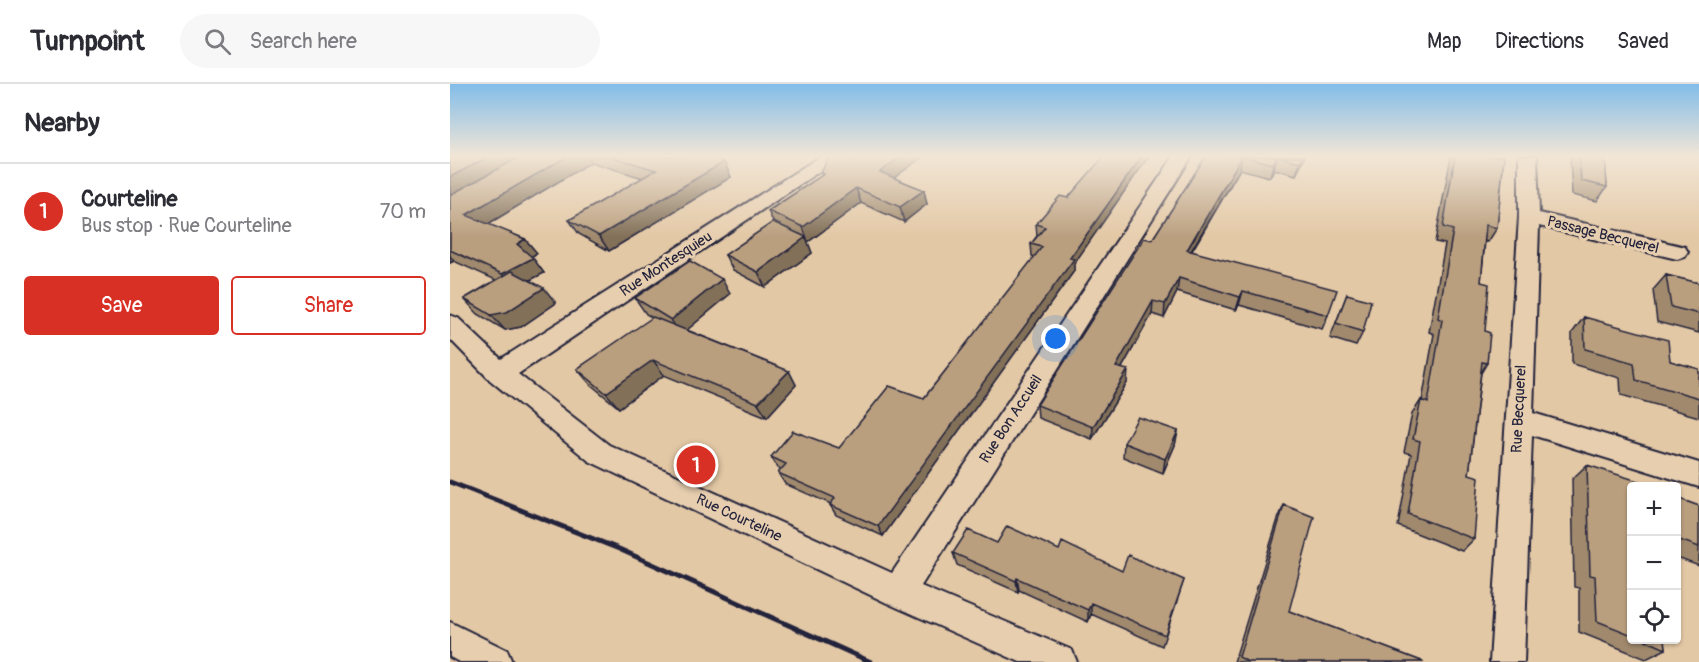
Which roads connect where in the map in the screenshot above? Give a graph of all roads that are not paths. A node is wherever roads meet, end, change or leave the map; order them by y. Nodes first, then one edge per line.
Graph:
1 (791, 183) edge
2 (1165, 183) edge
3 (1528, 183) edge
4 (1529, 217) junction
5 (1677, 252) dead end
6 (450, 324) edge
7 (499, 373) junction
8 (1518, 420) junction
9 (1699, 475) edge
10 (898, 592) junction
11 (450, 639) edge
12 (495, 662) edge
13 (1060, 662) edge
14 (1507, 662) edge

1 - 7 street, Rue Montesquieu
2 - 10 street, Rue Bon Accueil
3 - 4 street, Rue Becquerel
4 - 5 street, Passage Becquerel
4 - 8 street, Rue Becquerel
6 - 7 street, Rue Courteline
7 - 10 street, Rue Courteline
8 - 9 street
8 - 14 street, Rue Becquerel
10 - 13 street, Rue Courteline
11 - 12 street

